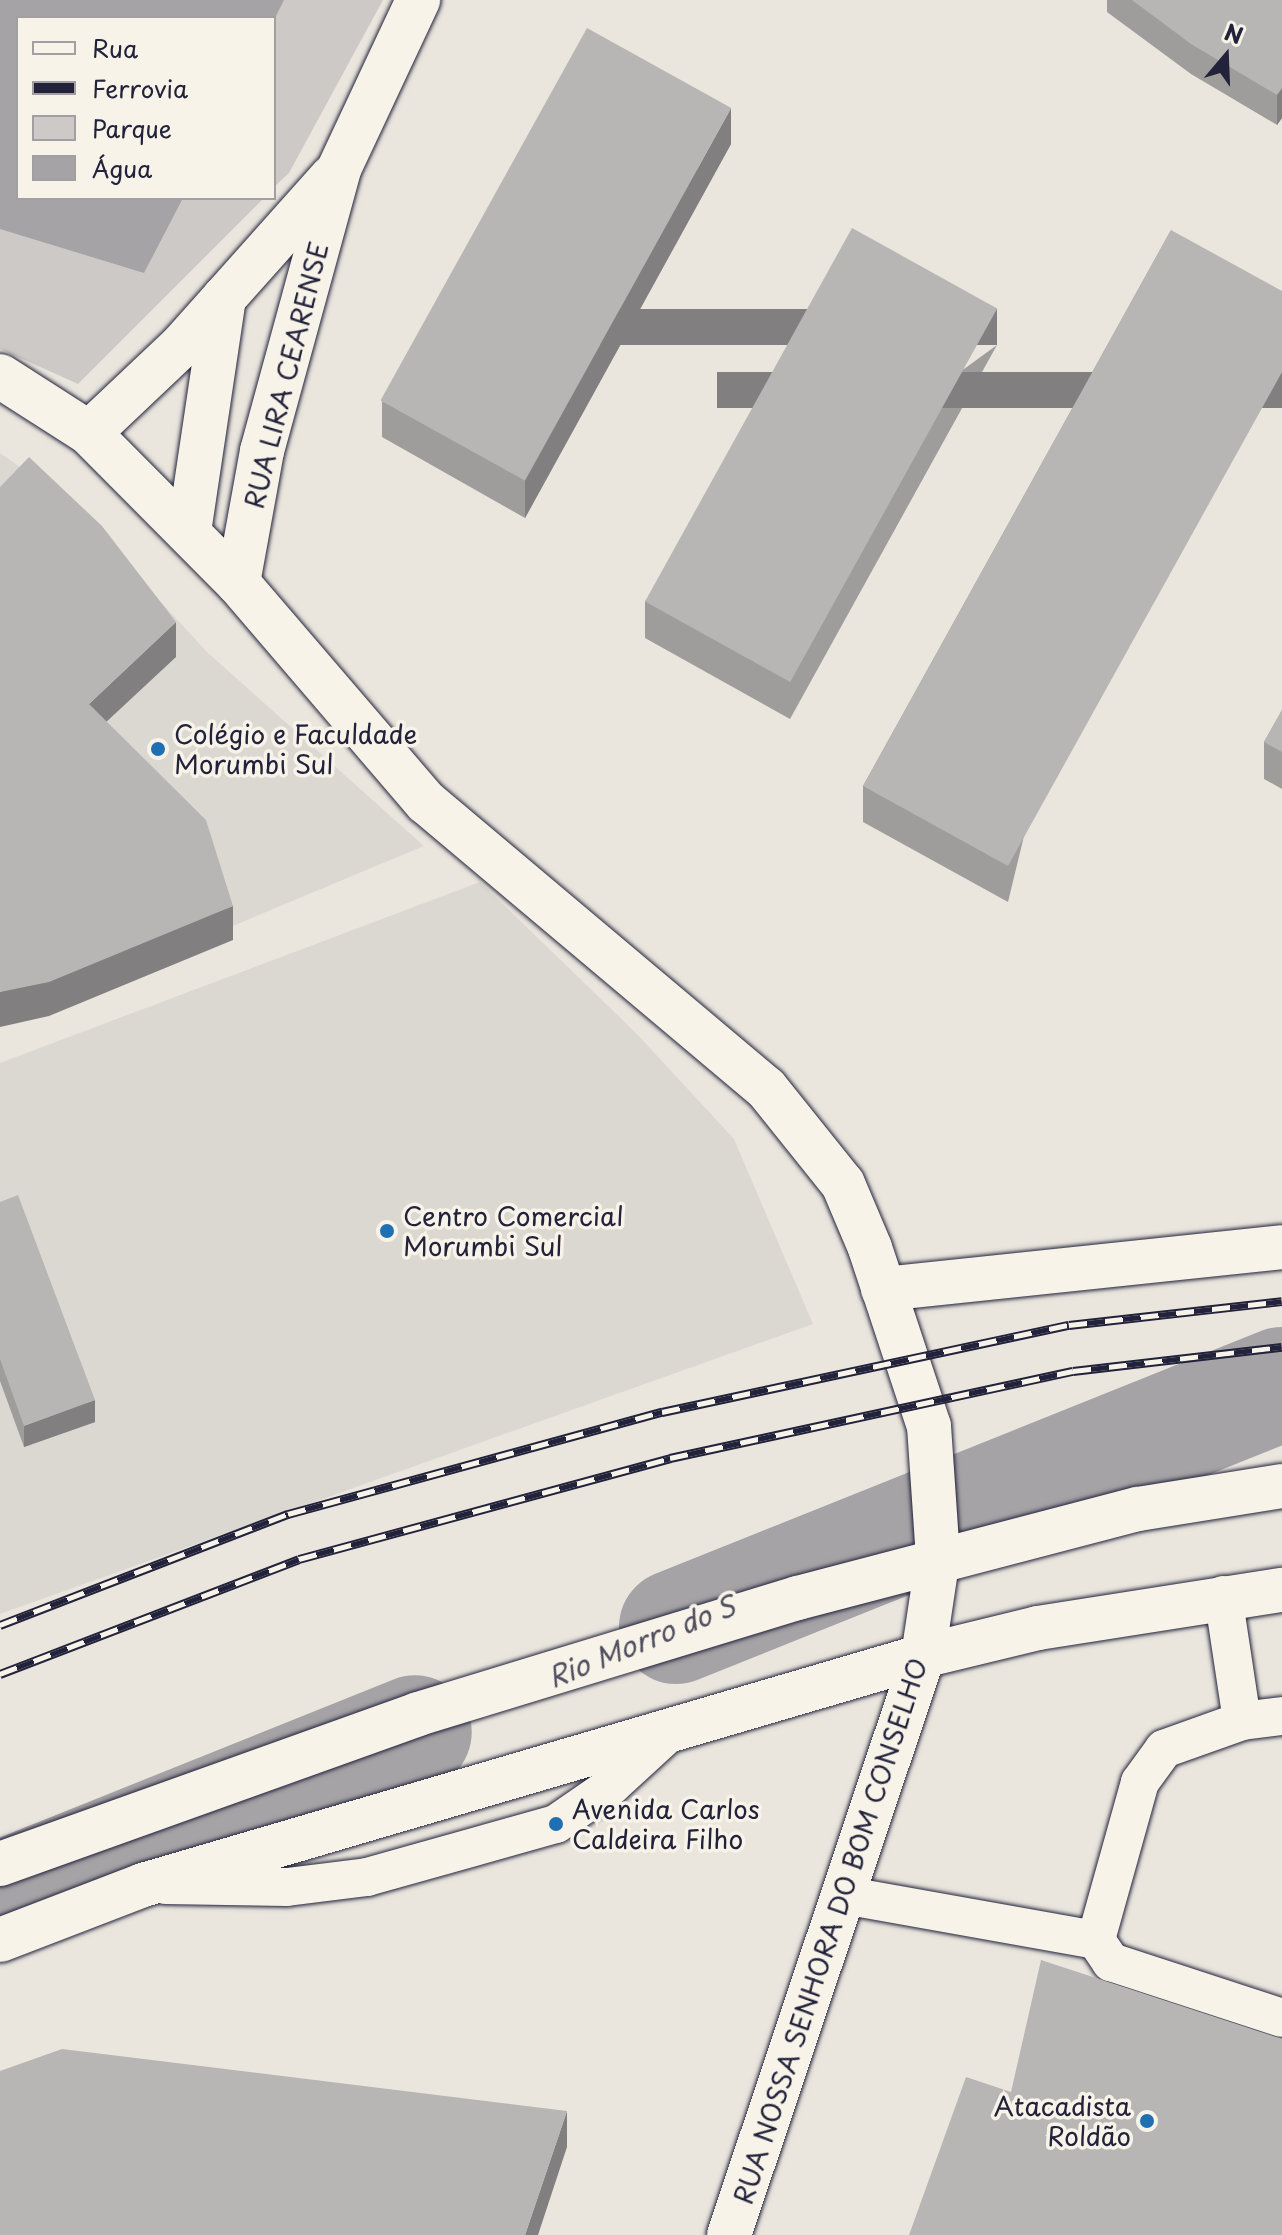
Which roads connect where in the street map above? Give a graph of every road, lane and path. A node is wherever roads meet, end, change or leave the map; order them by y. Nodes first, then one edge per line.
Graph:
1 (418, 0) edge
2 (339, 169) junction
3 (224, 298) junction
4 (0, 376) edge
5 (89, 433) junction
6 (189, 532) junction
7 (238, 583) junction
8 (1282, 1247) edge
9 (883, 1289) junction
10 (1282, 1486) edge
11 (938, 1557) junction
12 (1282, 1590) edge
13 (1223, 1595) junction
14 (923, 1656) junction
15 (1282, 1716) edge
16 (1242, 1721) junction
17 (676, 1726) junction
18 (0, 1864) edge
19 (143, 1885) junction
20 (843, 1895) junction
21 (0, 1940) edge
22 (1096, 1940) junction
23 (1282, 2018) edge
24 (729, 2235) edge

1 - 2 street, RUA LIRA CEARENSE
2 - 3 street, RUA LIRA CEARENSE
2 - 7 street, RUA LIRA CEARENSE
3 - 5 street, RUA LIRA CEARENSE
3 - 6 street
4 - 5 street, RUA NOSSA SENHORA DO BOM CONSELHO
5 - 6 street, RUA NOSSA SENHORA DO BOM CONSELHO
6 - 7 street, RUA NOSSA SENHORA DO BOM CONSELHO
7 - 9 street, RUA NOSSA SENHORA DO BOM CONSELHO
8 - 9 street
9 - 11 street, RUA NOSSA SENHORA DO BOM CONSELHO
10 - 11 street
11 - 14 street, RUA NOSSA SENHORA DO BOM CONSELHO
11 - 18 street
12 - 13 street
13 - 14 street
13 - 16 lane
14 - 17 street
14 - 20 street, RUA NOSSA SENHORA DO BOM CONSELHO
15 - 16 lane
16 - 22 lane
17 - 19 street
17 - 19 lane
19 - 21 street
20 - 22 lane
20 - 24 street, RUA NOSSA SENHORA DO BOM CONSELHO
22 - 23 lane

